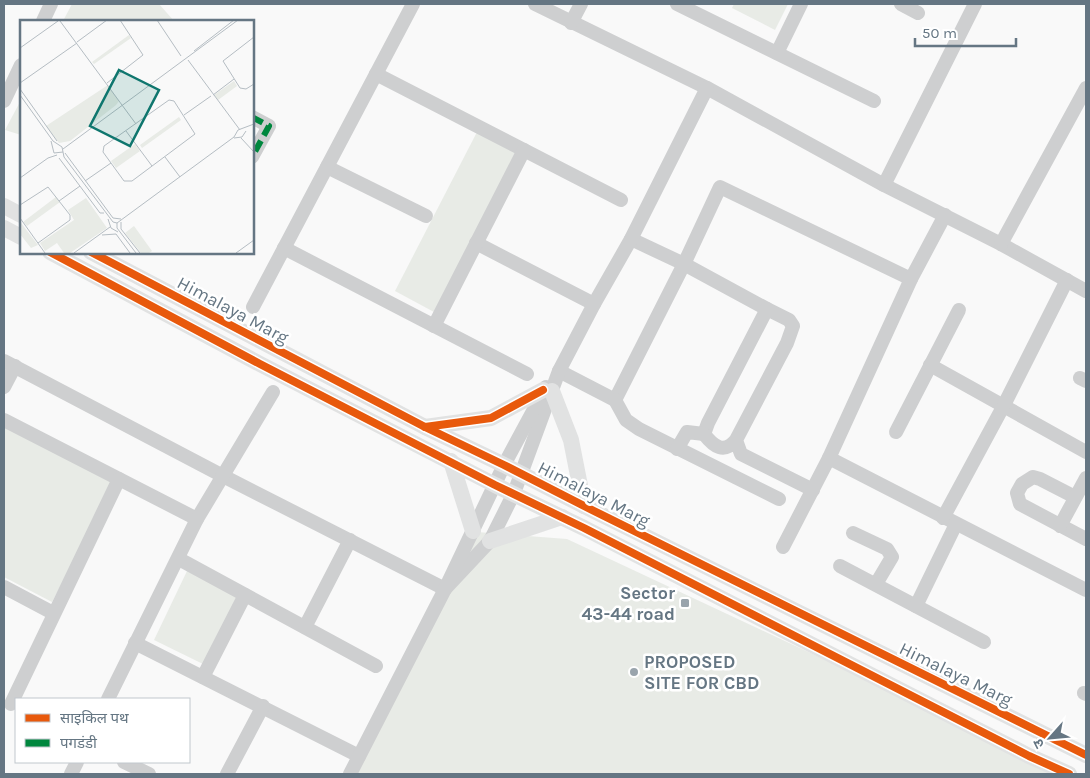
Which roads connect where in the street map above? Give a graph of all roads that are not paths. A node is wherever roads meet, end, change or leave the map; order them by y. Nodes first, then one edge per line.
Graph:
1 (51, 4) edge
2 (413, 4) edge
3 (535, 4) edge
4 (581, 4) edge
5 (677, 4) edge
6 (801, 4) edge
7 (901, 4) edge
8 (975, 4) edge
9 (918, 13) dead end
10 (43, 20) edge
11 (571, 23) junction
12 (777, 53) junction
13 (20, 67) edge
14 (376, 74) junction
15 (707, 88) junction
16 (1086, 88) edge
17 (4, 101) edge
18 (874, 101) dead end
19 (254, 118) edge
20 (524, 150) junction
21 (254, 153) edge
22 (327, 166) junction
23 (884, 185) junction
24 (621, 200) dead end
25 (4, 206) edge
26 (20, 214) edge
27 (945, 215) junction
28 (426, 216) dead end
29 (4, 228) edge
30 (20, 236) edge
31 (631, 239) junction
32 (476, 243) junction
33 (1001, 244) junction
34 (284, 248) junction
35 (54, 254) edge
36 (95, 254) edge
37 (684, 264) junction
38 (911, 279) junction
39 (1067, 280) junction
40 (1086, 291) edge
41 (594, 304) junction
42 (253, 307) dead end
43 (766, 308) junction
44 (959, 310) dead end
45 (434, 326) junction
46 (9, 364) edge
47 (930, 365) junction
48 (560, 370) junction
49 (527, 374) dead end
50 (4, 387) edge
51 (548, 390) junction
52 (274, 392) dead end
53 (615, 400) junction
54 (1004, 405) junction
55 (4, 420) edge
56 (425, 427) junction
57 (896, 432) dead end
58 (704, 434) junction
59 (736, 440) junction
60 (676, 449) junction
61 (1086, 452) edge
62 (829, 458) junction
63 (451, 461) junction
64 (504, 465) junction
65 (522, 474) junction
66 (223, 476) junction
67 (1086, 478) edge
68 (119, 479) junction
69 (495, 484) junction
70 (813, 490) junction
71 (514, 493) junction
72 (1075, 497) junction
73 (779, 499) dead end
74 (584, 506) junction
75 (562, 517) junction
76 (198, 519) junction
77 (950, 521) junction
78 (1060, 526) junction
79 (473, 531) junction
80 (852, 533) dead end
81 (1086, 539) edge
82 (350, 540) junction
83 (490, 540) junction
84 (783, 547) dead end
85 (179, 559) junction
86 (840, 566) dead end
87 (876, 584) junction
88 (4, 587) edge
89 (445, 588) junction
90 (1086, 590) edge
91 (245, 595) junction
92 (916, 606) junction
93 (53, 613) junction
94 (305, 627) junction
95 (984, 642) dead end
96 (135, 643) junction
97 (376, 666) dead end
98 (203, 677) junction
99 (108, 698) edge
100 (10, 704) edge
101 (263, 706) junction
102 (1086, 755) edge
103 (359, 756) junction
104 (126, 763) edge
105 (149, 774) edge
106 (228, 774) edge
107 (350, 774) edge
108 (1069, 774) edge

1 - 10 street
2 - 14 street
3 - 11 street
4 - 11 street
5 - 12 street
6 - 12 street
7 - 9 street
8 - 23 street
11 - 15 street
12 - 18 street
13 - 17 street
14 - 20 street
14 - 22 street
15 - 23 street
15 - 31 street
16 - 33 street
19 - 21 street
20 - 24 street
20 - 32 street
22 - 28 street
22 - 34 street
23 - 27 street
25 - 26 main road
27 - 33 street
27 - 38 street
29 - 30 main road
31 - 37 street
31 - 41 street
32 - 41 street
32 - 45 street
33 - 39 street
34 - 42 street
34 - 45 street
35 - 63 main road, Himalaya Marg
36 - 56 main road, Himalaya Marg
37 - 38 street
37 - 43 street
37 - 53 street
38 - 62 street
39 - 40 street
39 - 54 street
41 - 48 street
43 - 58 street
43 - 59 street
44 - 47 street
45 - 49 street
46 - 50 street
46 - 66 street
47 - 54 street
47 - 57 street
48 - 51 street
48 - 53 street
51 - 56 main road
51 - 64 street
51 - 65 street
51 - 74 main road
52 - 66 street
53 - 60 street
54 - 61 street
54 - 77 street
55 - 68 street
56 - 64 main road, Himalaya Marg
58 - 59 street
58 - 60 street
59 - 70 street
60 - 73 street
62 - 70 street
62 - 77 street
63 - 69 main road, Himalaya Marg
63 - 79 main road
64 - 65 main road, Himalaya Marg
64 - 69 street
65 - 71 street
65 - 74 main road, Himalaya Marg
66 - 76 street
66 - 82 street
67 - 72 street
68 - 76 street
68 - 93 street
69 - 71 main road, Himalaya Marg
69 - 79 street
70 - 84 street
71 - 75 main road, Himalaya Marg
71 - 83 street
72 - 78 street
72 - 78 street
74 - 102 main road, Himalaya Marg
75 - 83 main road
75 - 108 main road, Himalaya Marg
76 - 85 street
77 - 90 street
77 - 92 street
78 - 81 street
79 - 89 street
80 - 87 street
82 - 89 street
82 - 94 street
83 - 89 street
85 - 91 street
85 - 96 street
86 - 87 street
87 - 92 street
88 - 93 street
89 - 103 street
91 - 94 street
91 - 98 street
92 - 95 street
93 - 100 street
94 - 97 street
96 - 98 street
96 - 99 street
98 - 101 street
101 - 103 street
101 - 106 street
103 - 107 street
104 - 105 street

